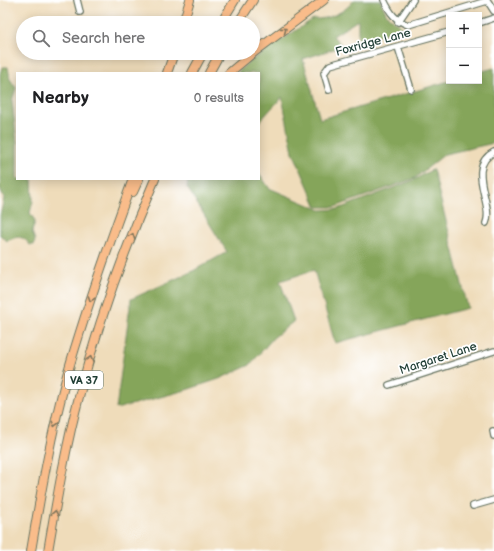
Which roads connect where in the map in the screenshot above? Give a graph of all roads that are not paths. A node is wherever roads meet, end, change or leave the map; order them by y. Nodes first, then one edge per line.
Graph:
1 (78, 0) edge
2 (190, 0) edge
3 (236, 0) edge
4 (253, 0) edge
5 (324, 0) edge
6 (384, 0) edge
7 (413, 0) edge
8 (487, 0) edge
9 (494, 11) edge
10 (80, 12) dead end
11 (185, 16) edge
12 (226, 16) edge
13 (243, 16) edge
14 (494, 18) edge
15 (398, 22) junction
16 (482, 22) edge
17 (446, 33) edge
18 (398, 47) junction
19 (260, 48) edge
20 (172, 60) edge
21 (199, 60) edge
22 (216, 60) edge
23 (245, 60) edge
24 (167, 72) edge
25 (193, 72) edge
26 (210, 72) edge
27 (230, 72) edge
28 (411, 89) dead end
29 (329, 90) dead end
30 (493, 152) edge
31 (132, 180) edge
32 (139, 180) edge
33 (156, 180) edge
34 (493, 220) dead end
35 (104, 262) junction
36 (494, 351) edge
37 (389, 385) dead end
38 (494, 500) edge
39 (473, 506) dead end
40 (31, 551) edge
41 (48, 551) edge

1 - 10 street
2 - 11 highway
3 - 12 highway
4 - 13 highway
19 -> 5 highway
6 - 15 street
7 - 15 street
8 - 9 street
8 - 15 street
14 - 16 street
17 - 18 street, Foxridge Lane
18 - 28 street
18 - 29 street, Foxridge Lane
20 - 24 highway
21 - 25 highway
22 - 26 highway
23 - 27 highway
30 - 34 street
31 - 35 highway
32 - 35 highway, VA 37
41 -> 33 highway, VA 37
35 -> 40 highway, VA 37
36 - 37 street, Margaret Lane
38 - 39 street

